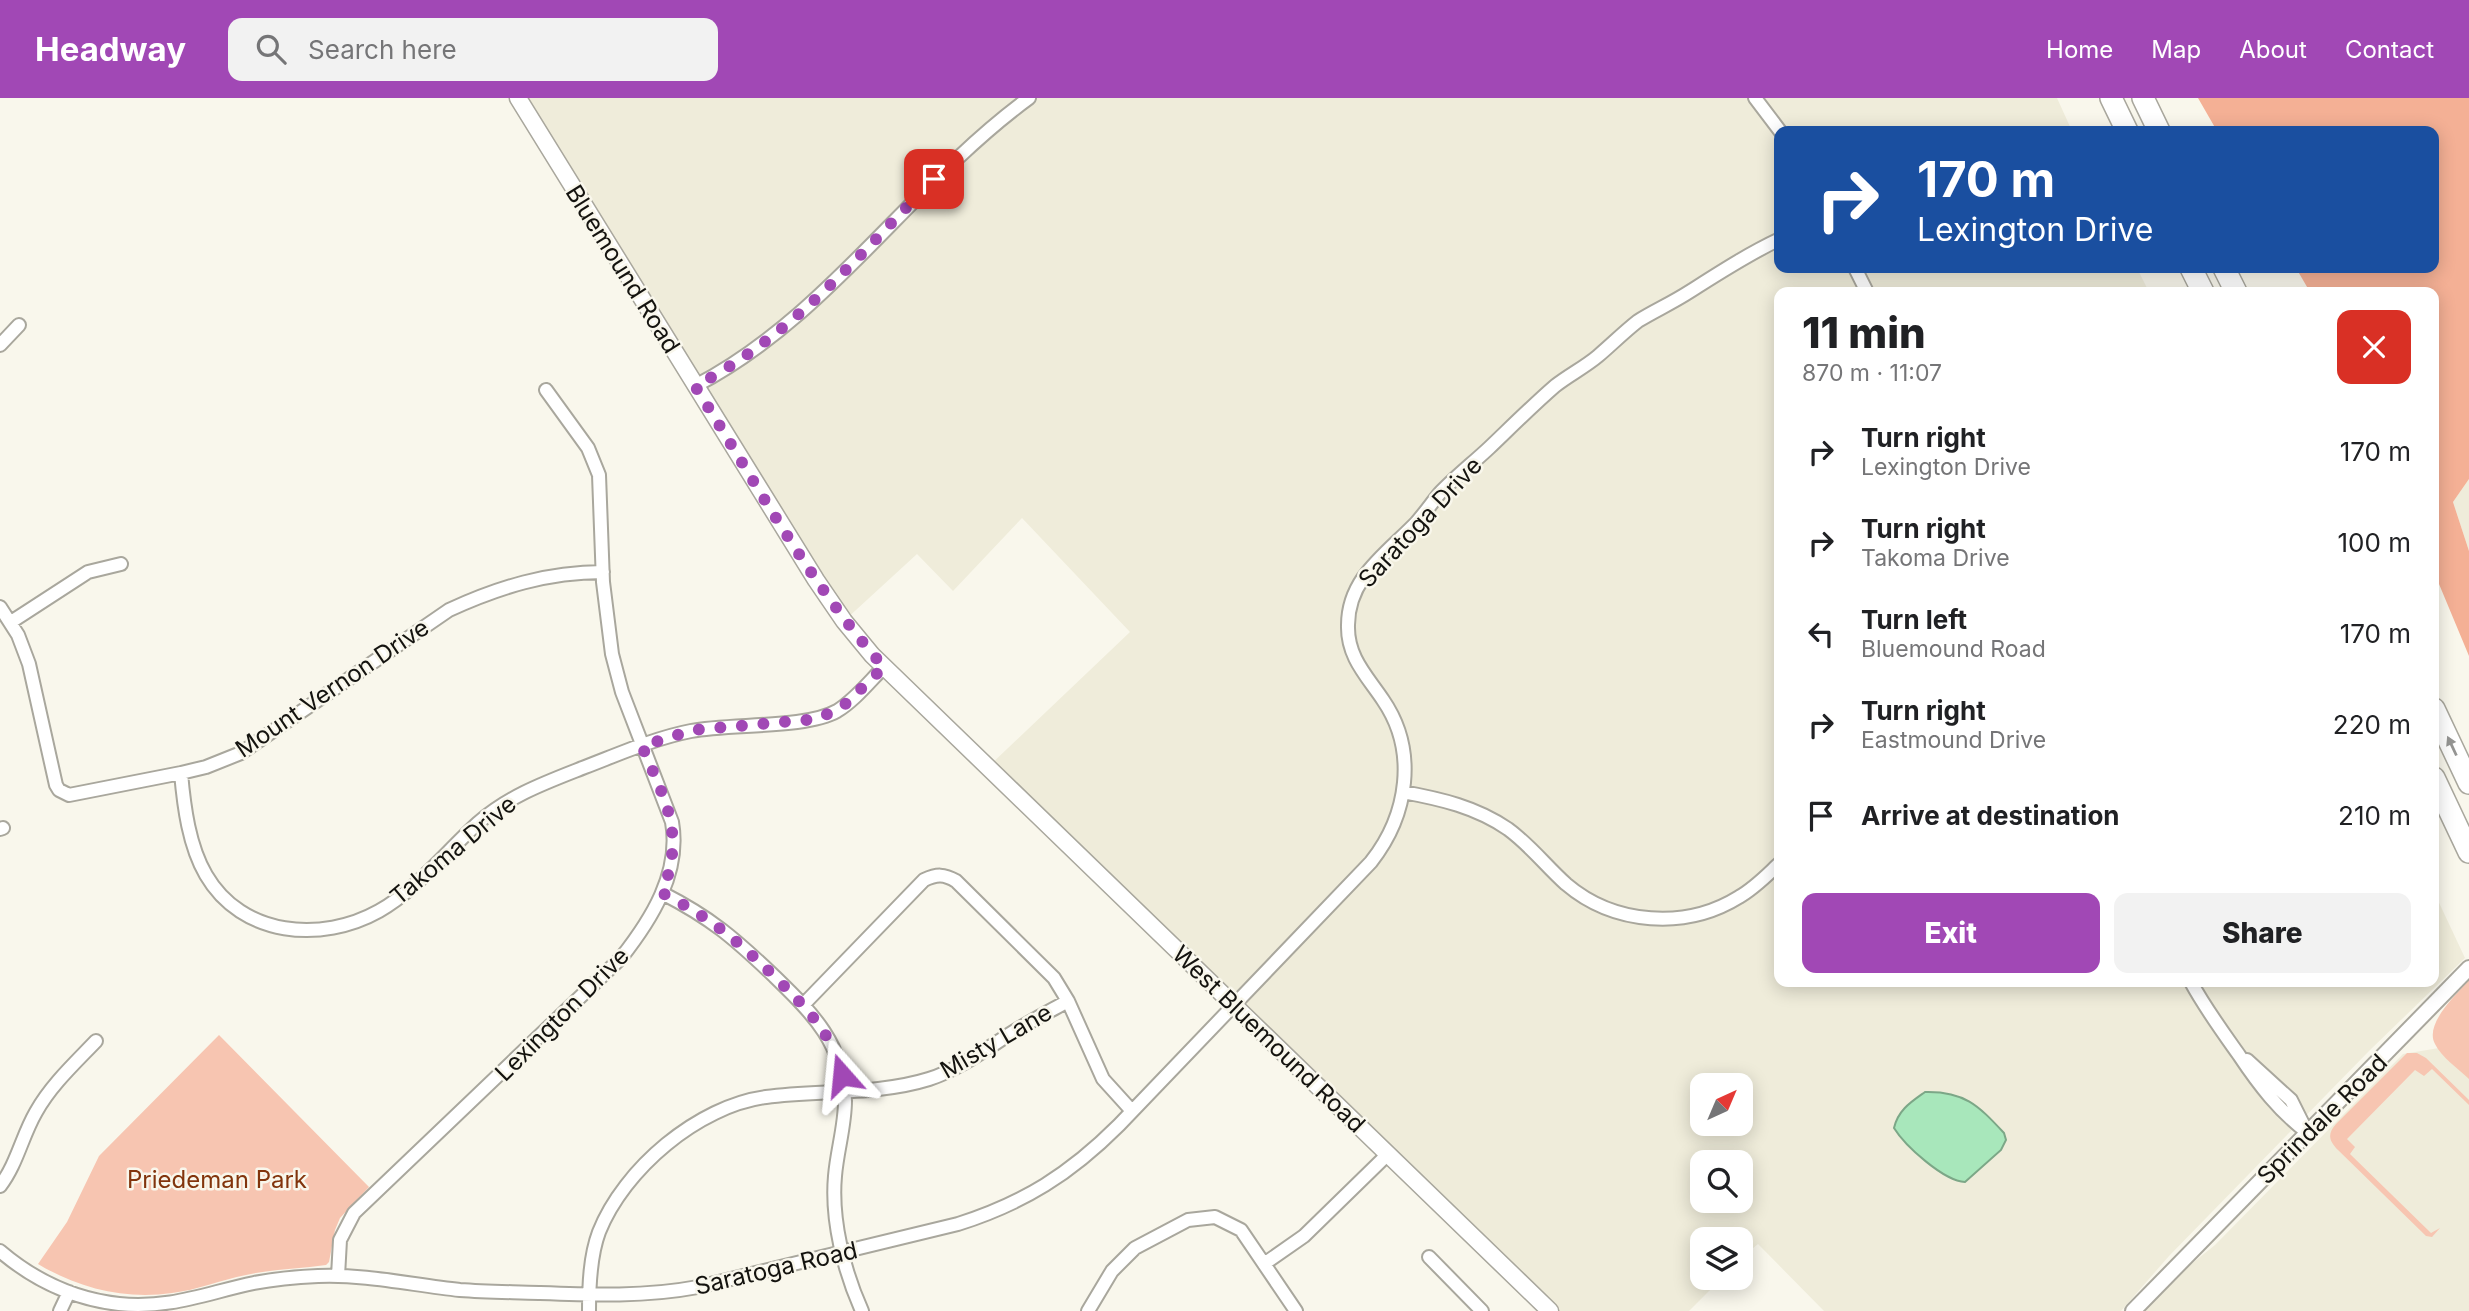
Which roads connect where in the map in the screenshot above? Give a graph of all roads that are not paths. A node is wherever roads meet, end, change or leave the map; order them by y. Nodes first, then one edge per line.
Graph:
1 (518, 98) edge
2 (1030, 98) edge
3 (1755, 98) edge
4 (2111, 98) edge
5 (2143, 98) edge
6 (1776, 126) edge
7 (2125, 126) edge
8 (2157, 126) edge
9 (1774, 242) edge
10 (19, 325) dead end
11 (0, 345) edge
12 (695, 386) junction
13 (547, 390) dead end
14 (121, 564) dead end
15 (603, 572) junction
16 (0, 607) edge
17 (11, 622) junction
18 (884, 667) junction
19 (2439, 720) edge
20 (642, 746) junction
21 (987, 768) joint
22 (181, 773) junction
23 (2469, 783) edge
24 (2439, 789) edge
25 (1404, 792) junction
26 (2469, 852) edge
27 (1774, 868) edge
28 (662, 893) junction
29 (2469, 968) edge
30 (2194, 987) edge
31 (1068, 1001) junction
32 (803, 1004) junction
33 (1234, 1005) junction
34 (96, 1041) dead end
35 (844, 1091) junction
36 (1132, 1111) junction
37 (2308, 1133) junction
38 (1388, 1154) junction
39 (0, 1186) edge
40 (0, 1251) edge
41 (843, 1252) junction
42 (1429, 1257) dead end
43 (1264, 1264) junction
44 (338, 1276) junction
45 (69, 1292) junction
46 (589, 1295) junction
47 (182, 1307) edge
48 (60, 1311) edge
49 (589, 1311) edge
50 (862, 1311) edge
51 (1088, 1311) edge
52 (1296, 1311) edge
53 (1482, 1311) edge
54 (1550, 1311) edge
55 (2133, 1311) edge

1 - 12 main road, Bluemound Road
2 - 12 street
3 - 6 street
4 - 7 highway
5 - 8 highway
9 - 25 street, Saratoga Drive
10 - 11 street
12 - 18 main road, Bluemound Road
13 - 15 street, Lexington Drive
14 - 17 street
15 - 20 street, Lexington Drive
15 - 22 street, Mount Vernon Drive
16 - 17 street
17 - 22 street, Mount Vernon Drive
18 - 20 street, Takoma Drive
18 - 21 main road, Bluemound Road
23 -> 19 highway
20 - 22 street, Takoma Drive
20 - 28 street, Lexington Drive
21 - 33 main road, West Bluemound Road
24 - 26 highway
25 - 27 street
25 - 33 street, Saratoga Drive
28 - 32 street
28 - 44 street, Lexington Drive
29 - 37 street, Sprindale Road
30 - 37 street
31 - 32 street
31 - 35 street, Misty Lane
31 - 36 street
32 - 35 street
33 - 36 street, Saratoga Road
33 - 38 main road, West Bluemound Road
34 - 39 street
35 - 41 street
35 - 46 street, Misty Lane
36 - 41 street, Saratoga Road
37 - 55 street, Sprindale Road
38 - 43 street
38 - 54 main road, West Bluemound Road
40 - 45 street, Saratoga Road
41 - 46 street, Saratoga Road
41 - 50 street
42 - 53 street
43 - 51 street
43 - 52 street
44 - 46 street, Saratoga Road
44 - 47 street, Saratoga Road
45 - 47 street, Saratoga Road
45 - 48 street
46 - 49 street, Misty Lane

